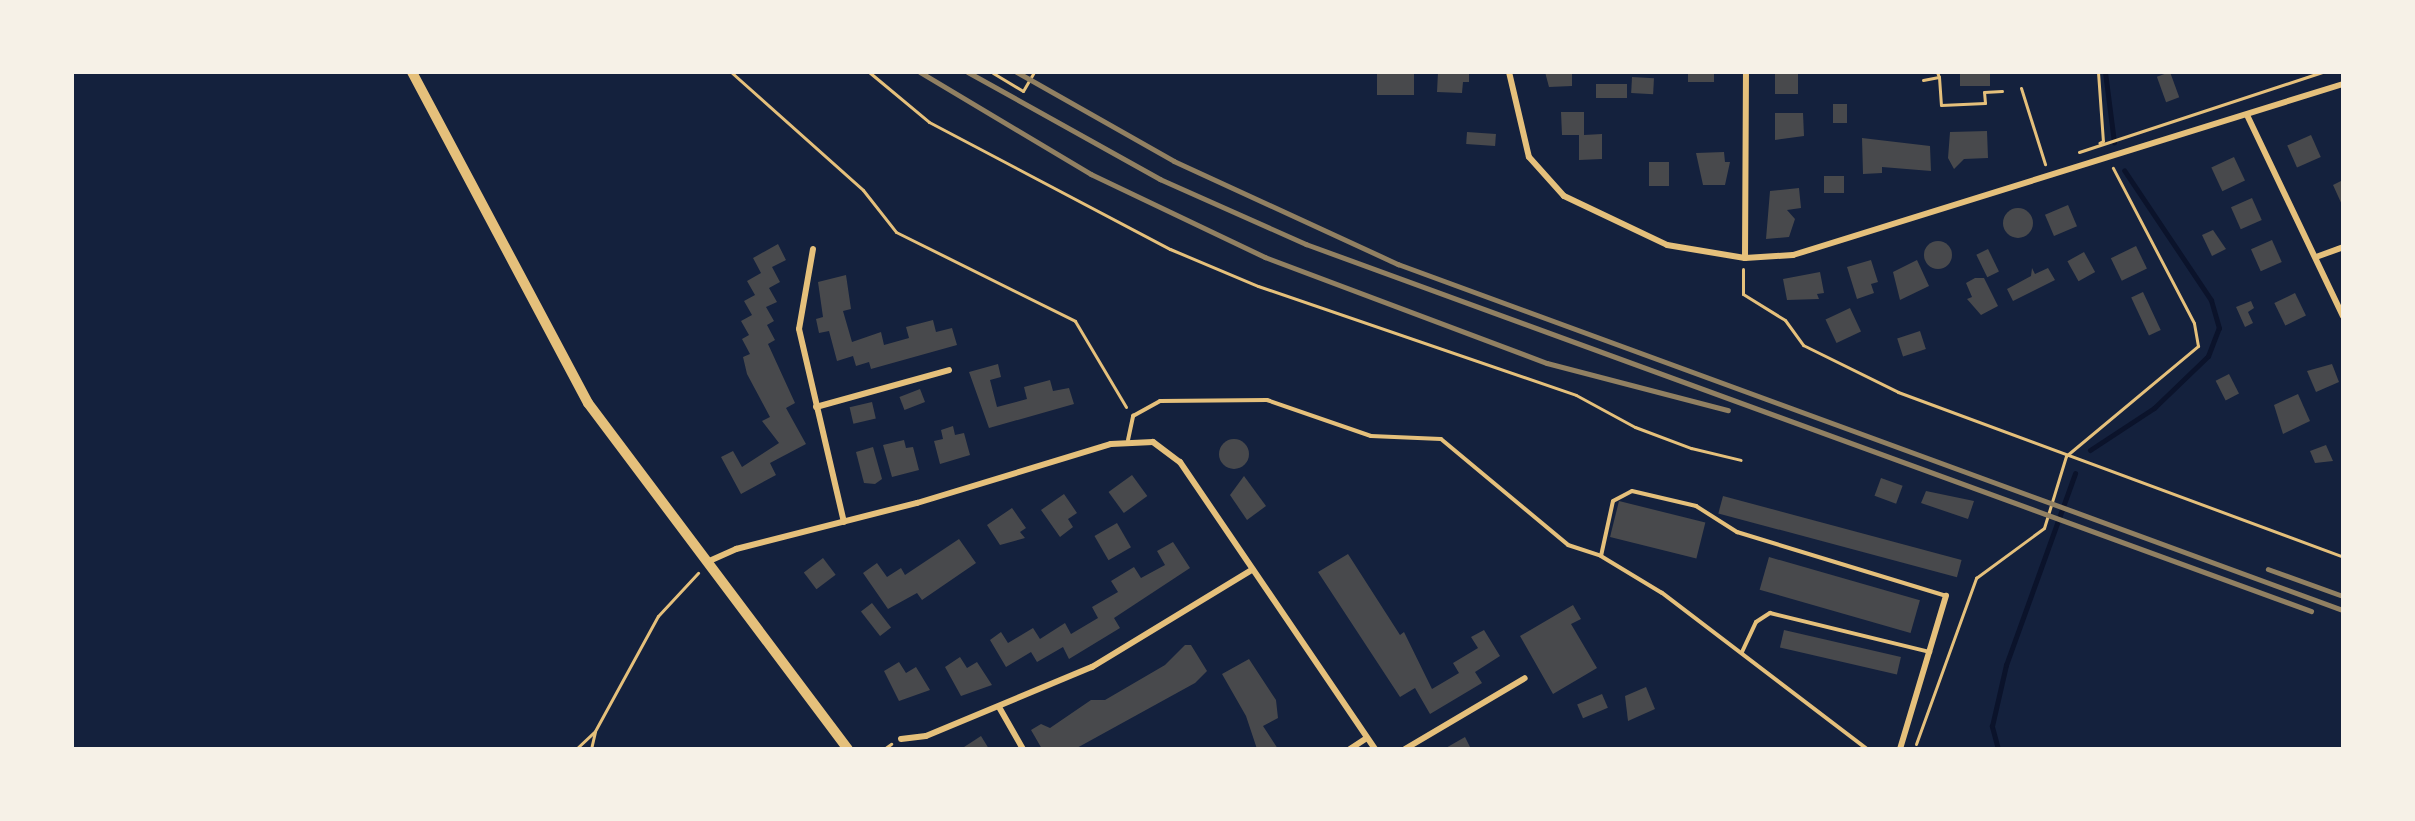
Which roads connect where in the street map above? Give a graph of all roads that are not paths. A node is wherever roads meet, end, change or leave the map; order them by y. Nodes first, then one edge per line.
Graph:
1 (412, 72) edge
2 (1509, 72) edge
3 (1746, 72) edge
4 (2343, 84) edge
5 (2247, 116) junction
6 (2343, 247) edge
7 (813, 249) dead end
8 (2316, 257) junction
9 (1745, 258) junction
10 (2343, 316) edge
11 (949, 370) dead end
12 (816, 407) junction
13 (1128, 440) junction
14 (844, 522) junction
15 (1602, 556) junction
16 (707, 562) junction
17 (1253, 569) junction
18 (1946, 596) joint
19 (1742, 652) junction
20 (1930, 652) junction
21 (1525, 678) dead end
22 (999, 707) junction
23 (1367, 738) junction
24 (901, 739) dead end
25 (848, 749) edge
26 (1023, 749) edge
27 (1350, 749) edge
28 (1375, 749) edge
29 (1405, 749) edge
30 (1867, 749) edge
31 (1900, 749) edge

1 - 16 street
2 - 9 street
3 - 9 street
4 - 5 street
5 - 8 street
5 - 9 street
6 - 8 street
7 - 12 street
8 - 10 street
11 - 12 street
12 - 14 street
13 - 14 street
13 - 15 lane
13 - 17 street
14 - 16 street
15 - 18 lane
15 - 19 lane
16 - 25 street
17 - 22 street
17 - 23 street
18 - 20 street
19 - 20 lane
19 - 30 lane
20 - 31 street
21 - 29 street
22 - 24 street
22 - 26 street
23 - 27 street
23 - 28 street

